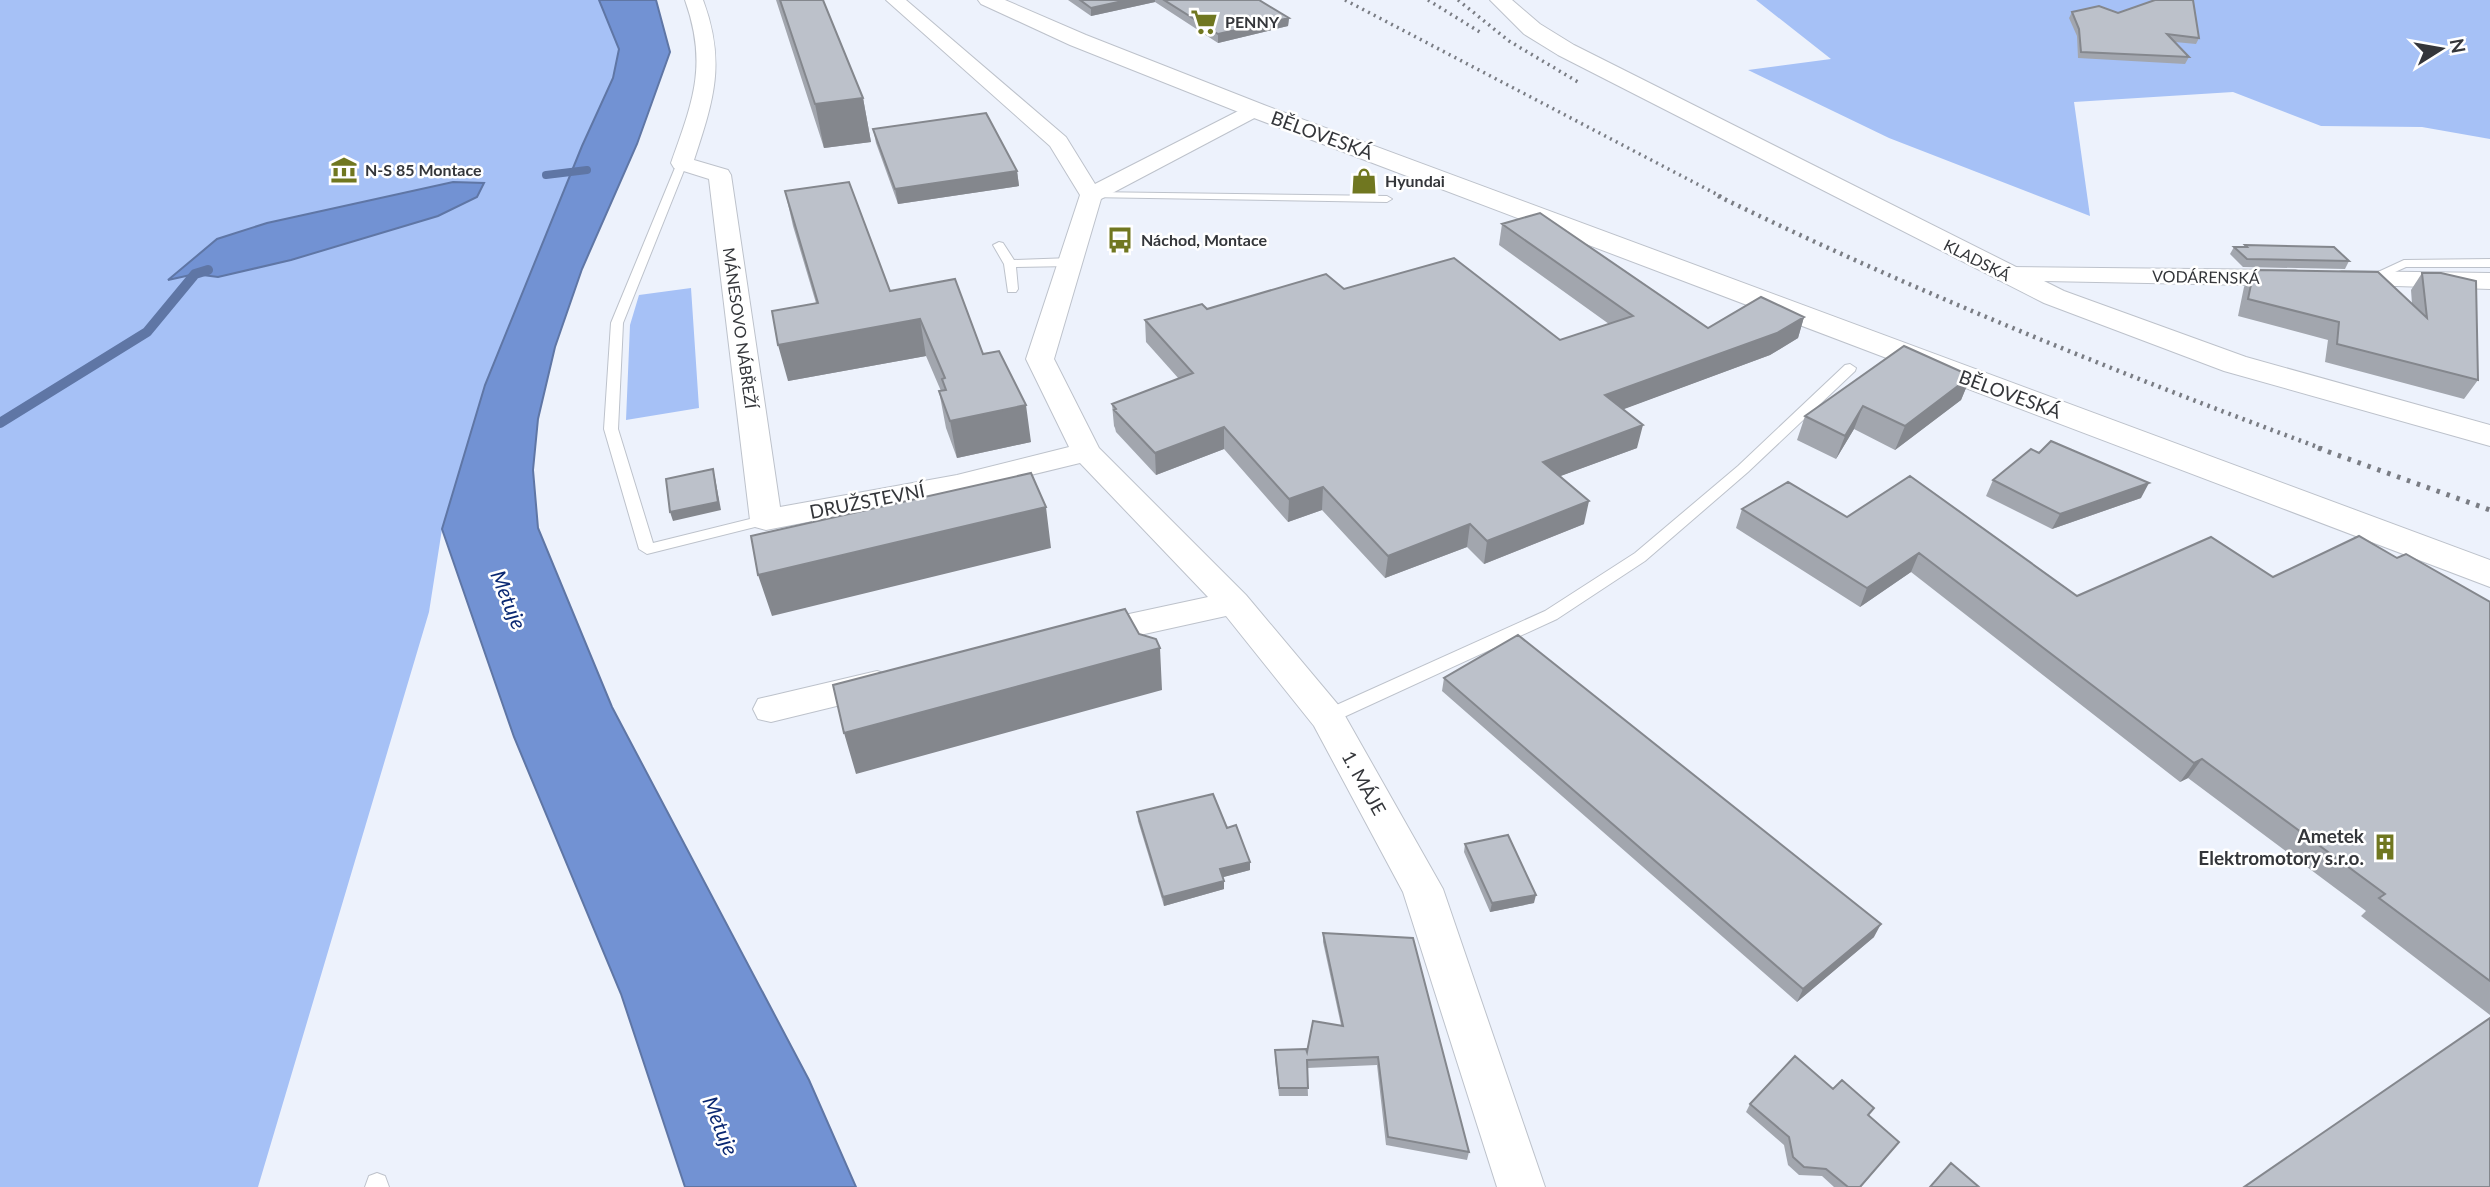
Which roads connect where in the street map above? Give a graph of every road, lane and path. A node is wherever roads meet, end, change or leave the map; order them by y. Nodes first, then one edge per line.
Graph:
1 (694, 0) edge
2 (895, 0) edge
3 (988, 0) edge
4 (1500, 0) edge
5 (1255, 110) junction
6 (682, 163) junction
7 (1091, 195) junction
8 (1387, 199) dead end
9 (999, 245) dead end
10 (1070, 262) junction
11 (2490, 263) edge
12 (1010, 264) junction
13 (2007, 275) junction
14 (2369, 279) junction
15 (2490, 281) edge
16 (1012, 289) dead end
17 (1850, 368) dead end
18 (2490, 436) edge
19 (1086, 452) junction
20 (766, 520) junction
21 (2490, 574) edge
22 (1234, 603) junction
23 (1136, 624) junction
24 (1055, 643) edge
25 (1151, 655) dead end
26 (906, 678) edge
27 (771, 709) dead end
28 (1326, 717) junction
29 (1521, 1187) edge

1 - 6 street
2 - 7 street
3 - 5 main road, BĚLOVESKÁ
4 - 13 main road, KLADSKÁ
5 - 7 street, BĚLOVESKÁ
5 - 21 main road, BĚLOVESKÁ
6 - 20 street, MÁNESOVO NÁBŘEŽÍ
6 - 20 lane, DRUŽSTEVNÍ
7 - 8 lane
7 - 10 street
9 - 12 lane
10 - 12 lane
10 - 19 street
11 - 14 lane
12 - 16 lane
13 - 14 street, VODÁRENSKÁ
13 - 18 main road, KLADSKÁ
14 - 15 street, VODÁRENSKÁ
17 - 28 lane
19 - 20 street, DRUŽSTEVNÍ
19 - 22 street, 1. MÁJE
22 - 23 street
22 - 28 street, 1. MÁJE
23 - 24 street
23 - 25 street
26 - 27 street
28 - 29 street, 1. MÁJE

